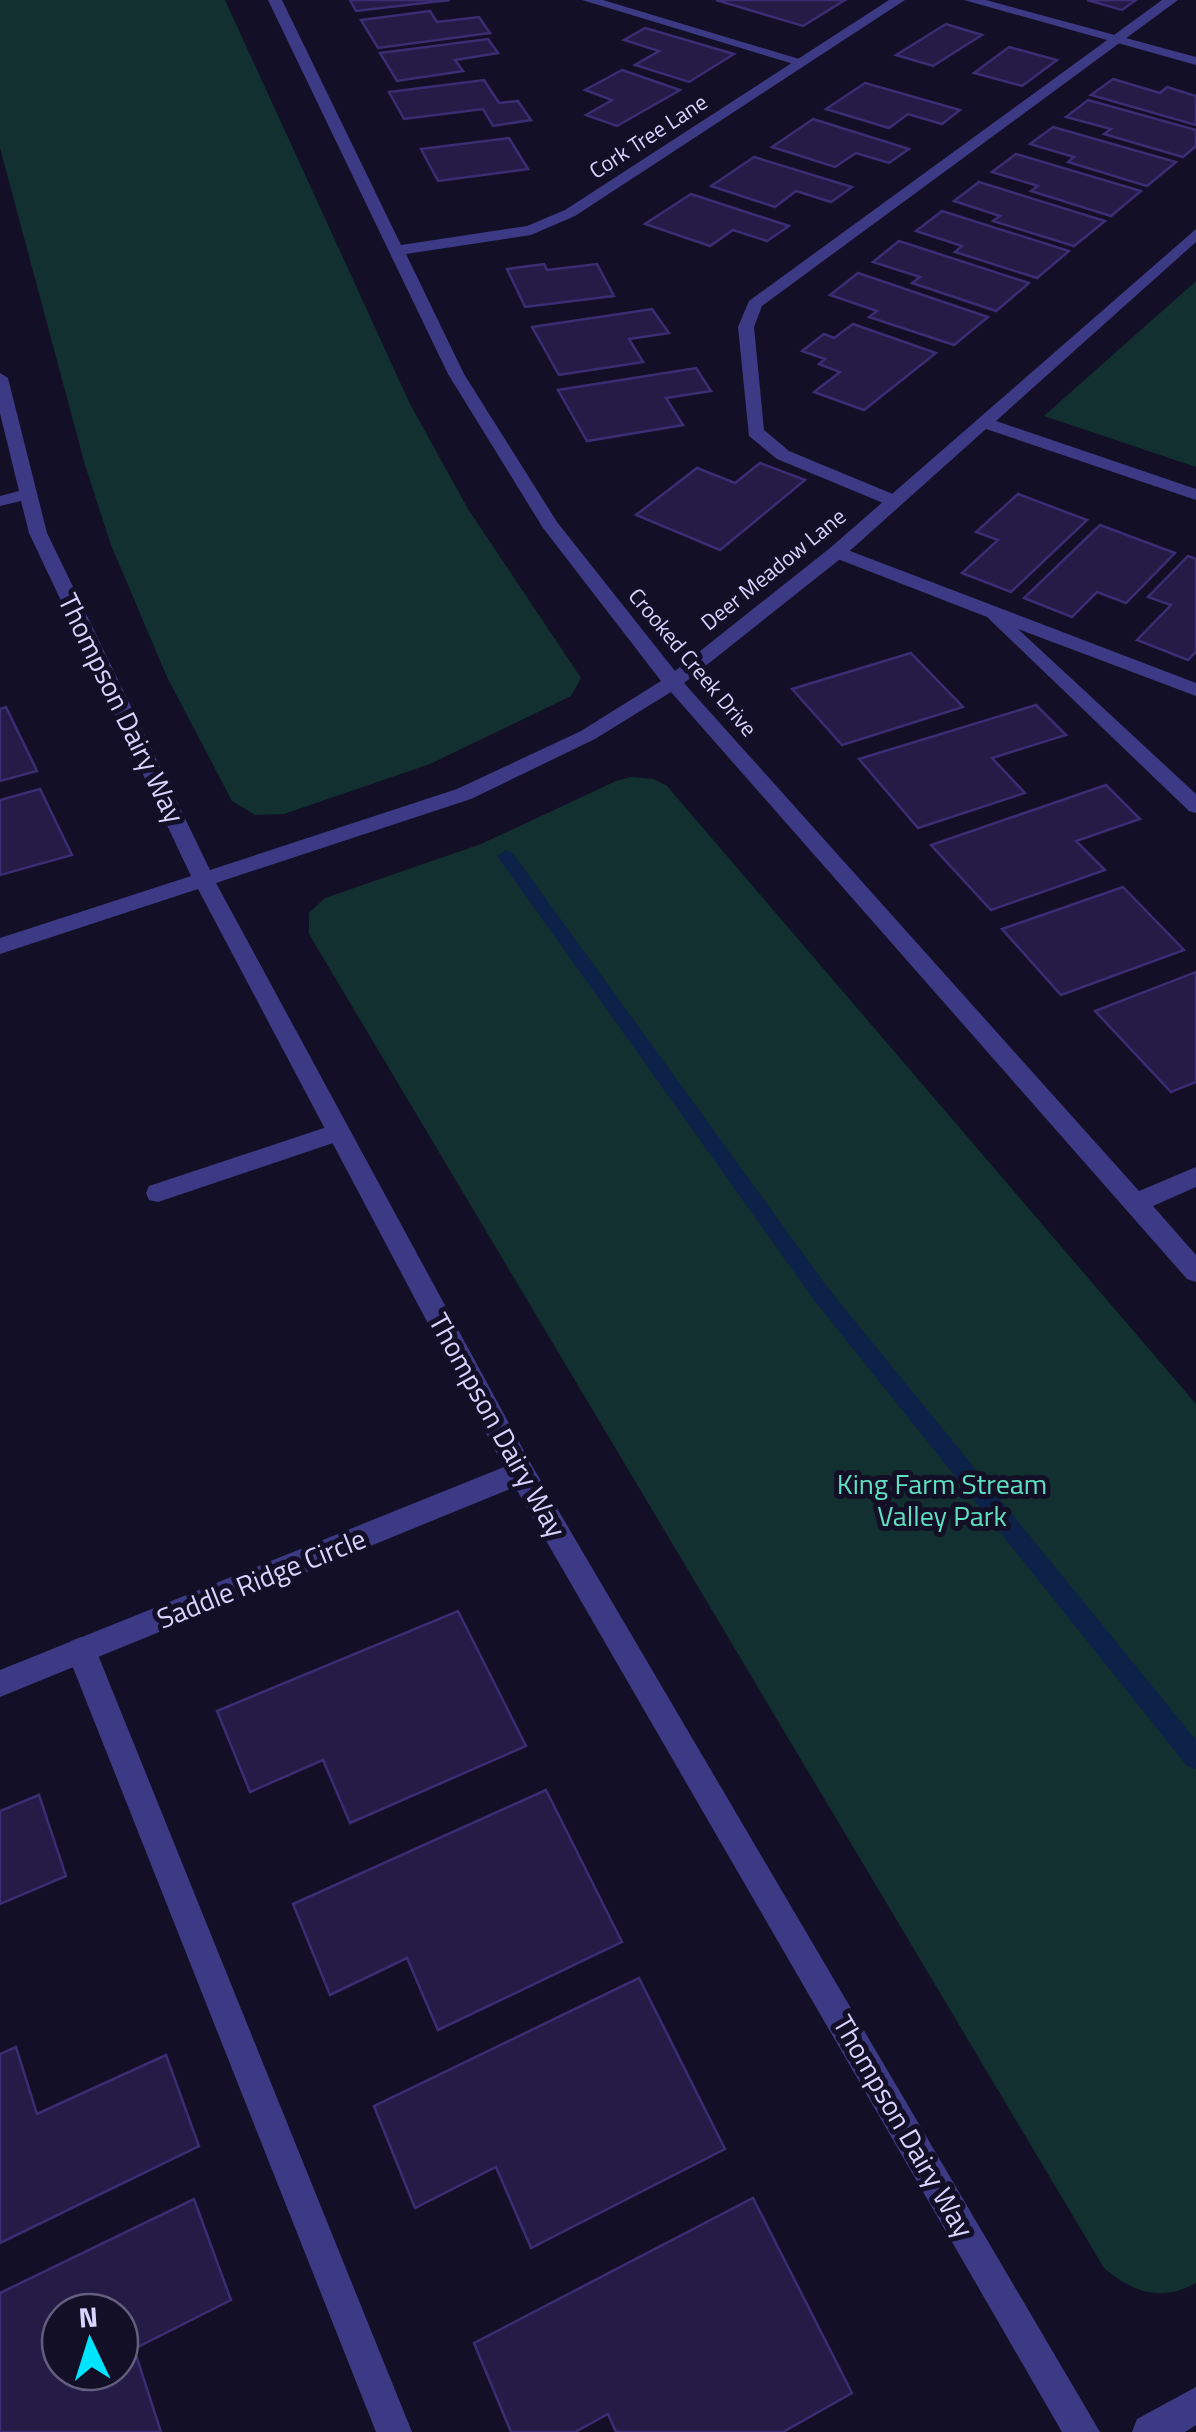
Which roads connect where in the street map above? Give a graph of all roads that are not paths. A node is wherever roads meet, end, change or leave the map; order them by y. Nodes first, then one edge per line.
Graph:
1 (275, 0) edge
2 (589, 0) edge
3 (898, 0) edge
4 (972, 0) edge
5 (1170, 0) edge
6 (1117, 40) junction
7 (1196, 61) edge
8 (802, 62) junction
9 (1196, 234) edge
10 (398, 250) junction
11 (0, 378) edge
12 (983, 422) junction
13 (29, 494) junction
14 (1196, 496) edge
15 (0, 501) edge
16 (894, 501) junction
17 (838, 552) junction
18 (986, 609) junction
19 (673, 682) junction
20 (1196, 690) edge
21 (1196, 806) edge
22 (205, 882) junction
23 (0, 946) edge
24 (339, 1132) junction
25 (1196, 1176) edge
26 (158, 1193) dead end
27 (1136, 1202) junction
28 (1196, 1272) edge
29 (522, 1472) junction
30 (81, 1650) junction
31 (0, 1684) edge
32 (1196, 2404) edge
33 (394, 2432) edge
34 (1082, 2432) edge
35 (1150, 2432) edge

1 - 10 street, Crooked Creek Drive
2 - 8 street
3 - 8 street, Cork Tree Lane
4 - 6 street
5 - 6 street
6 - 7 street
6 - 16 street
8 - 10 street, Cork Tree Lane
9 - 12 street, Deer Meadow Lane
10 - 19 street, Crooked Creek Drive
11 - 13 street, Thompson Dairy Way
12 - 14 street
12 - 16 street, Deer Meadow Lane
13 - 15 street
13 - 22 street, Thompson Dairy Way
16 - 17 street, Deer Meadow Lane
17 - 18 street
17 - 19 street, Deer Meadow Lane
18 - 20 street
18 - 21 street
19 - 22 street, Deer Meadow Lane
19 - 27 street, Crooked Creek Drive
22 - 23 street
22 - 24 street, Thompson Dairy Way
24 - 26 street
24 - 29 street, Thompson Dairy Way
25 - 27 street
27 - 28 street, Crooked Creek Drive
29 - 30 street, Saddle Ridge Circle
29 - 34 street, Thompson Dairy Way
30 - 31 street, Saddle Ridge Circle
30 - 33 street
32 - 35 street

